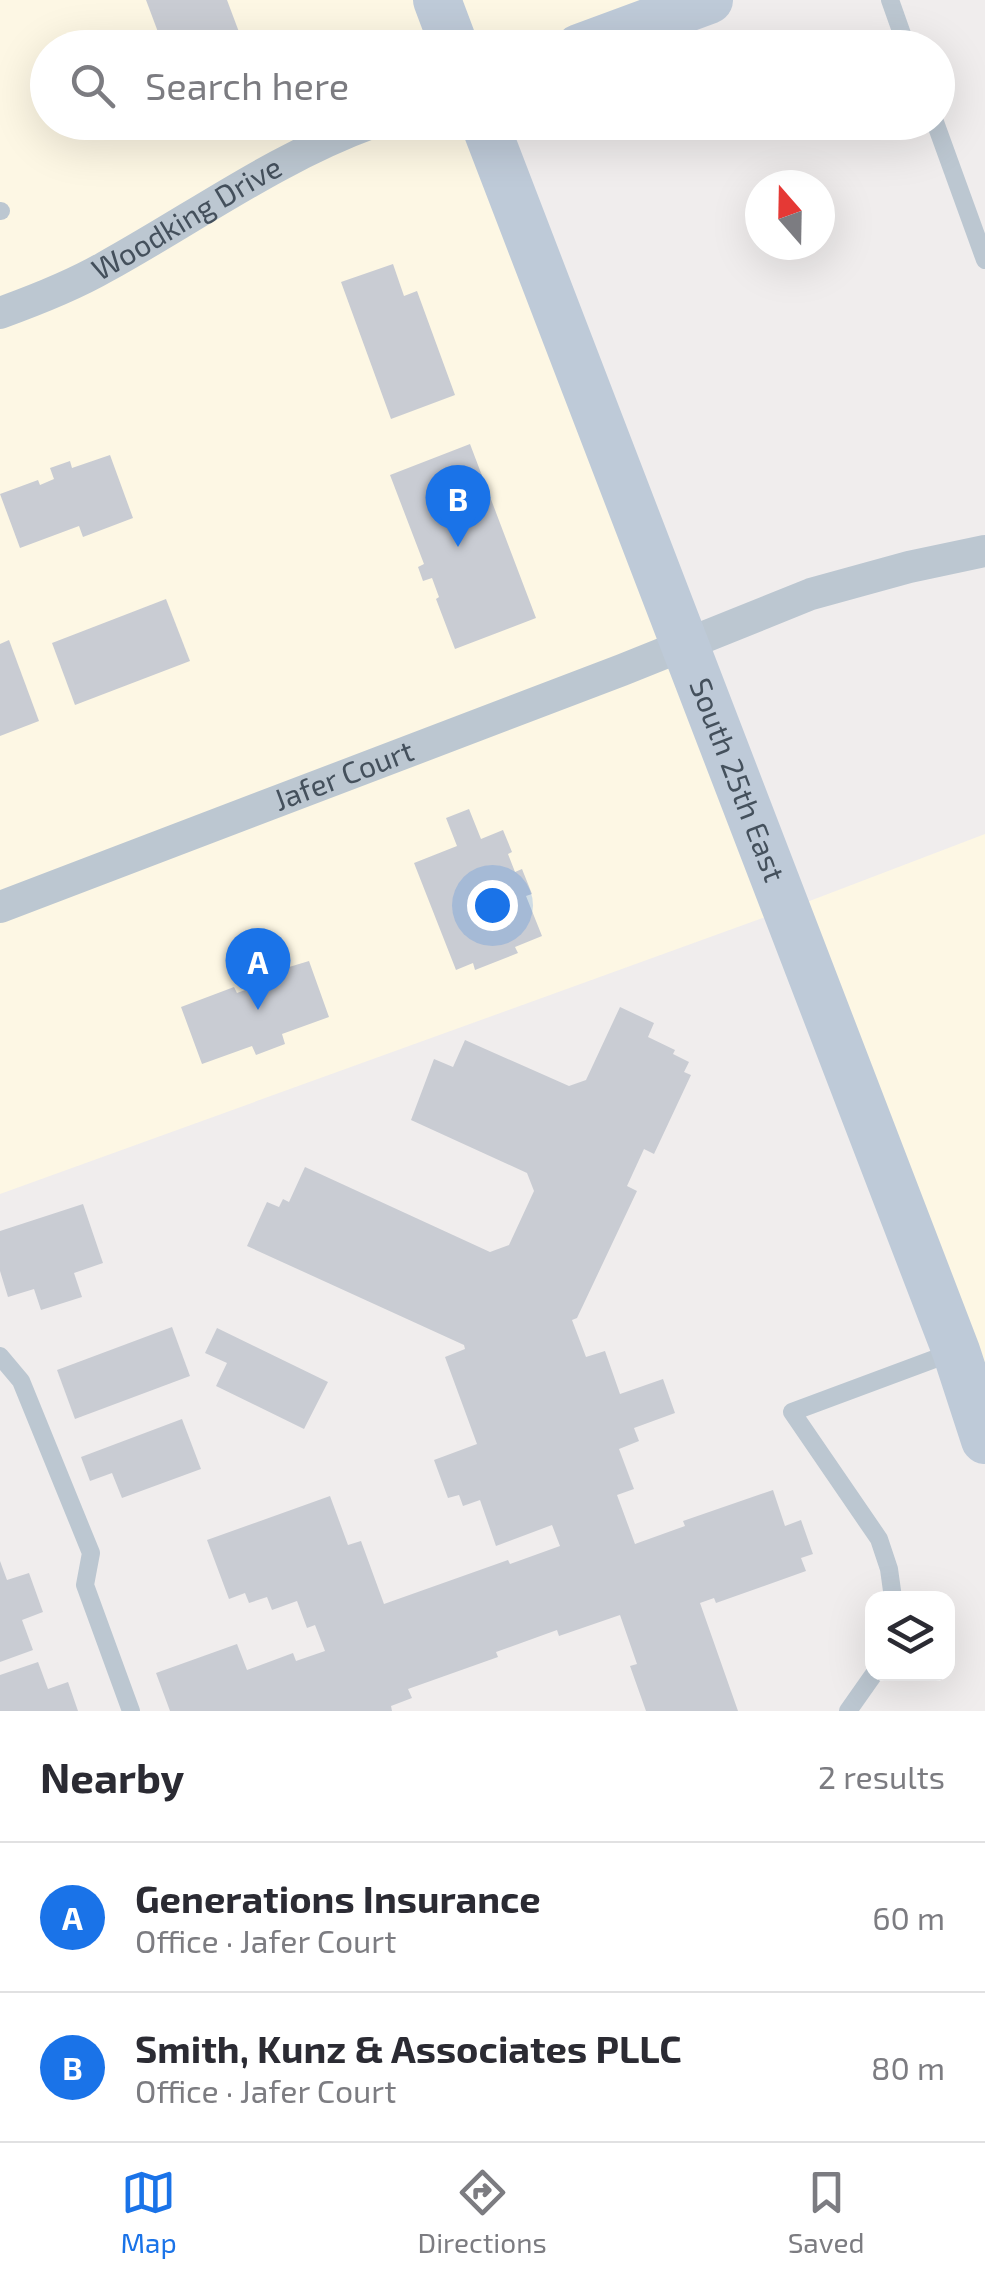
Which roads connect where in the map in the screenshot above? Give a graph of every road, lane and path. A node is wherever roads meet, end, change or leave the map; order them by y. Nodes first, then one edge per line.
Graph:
1 (437, 0) edge
2 (709, 0) edge
3 (890, 0) edge
4 (448, 30) edge
5 (628, 30) edge
6 (901, 30) edge
7 (329, 140) edge
8 (491, 140) edge
9 (942, 140) edge
10 (985, 260) edge
11 (0, 314) edge
12 (985, 551) edge
13 (685, 646) junction
14 (0, 908) edge
15 (970, 1346) edge
16 (0, 1356) edge
17 (985, 1440) edge
18 (892, 1591) edge
19 (869, 1681) edge
20 (131, 1711) edge
21 (848, 1711) edge

1 - 4 main road
2 - 5 main road
3 - 6 lane
7 - 11 street, Woodking Drive
8 - 13 main road, South 25th East
9 - 10 lane
12 - 13 street, Jafer Court
13 - 14 street, Jafer Court
13 - 15 main road, South 25th East
15 - 17 main road, South 25th East
15 - 18 lane
16 - 20 lane
19 - 21 lane

